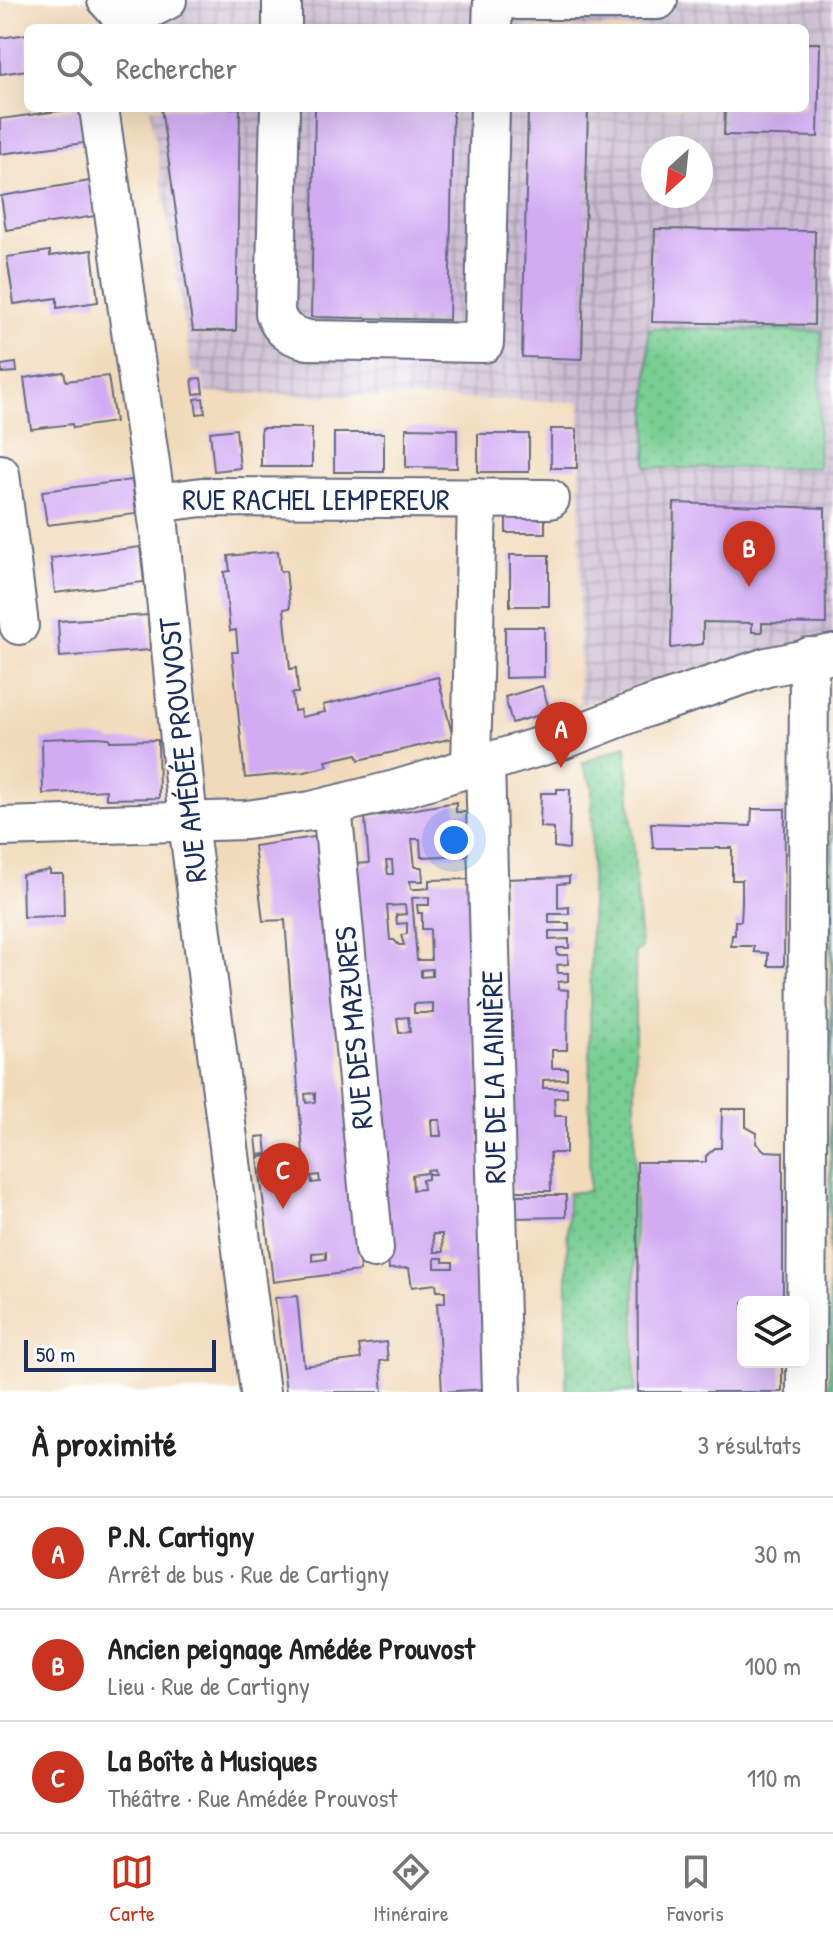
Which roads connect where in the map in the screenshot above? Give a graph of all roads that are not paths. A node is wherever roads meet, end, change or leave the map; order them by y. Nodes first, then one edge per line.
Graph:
1 (167, 0) edge
2 (282, 0) edge
3 (493, 0) edge
4 (517, 0) edge
5 (658, 0) edge
6 (120, 17) edge
7 (282, 24) edge
8 (492, 24) edge
9 (100, 112) edge
10 (280, 112) edge
11 (490, 112) edge
12 (0, 474) edge
13 (477, 498) junction
14 (550, 499) dead end
15 (156, 503) junction
16 (19, 625) dead end
17 (821, 655) edge
18 (478, 765) junction
19 (332, 806) junction
20 (188, 822) junction
21 (0, 827) edge
22 (374, 1249) dead end
23 (260, 1392) edge
24 (502, 1392) edge
25 (806, 1392) edge

1 - 6 street
2 - 7 street
3 - 8 street
4 - 5 street
9 - 15 street, RUE AMÉDÉE PROUVOST
10 - 11 street
12 - 16 street
13 - 14 street, RUE RACHEL LEMPEREUR
13 - 15 street, RUE RACHEL LEMPEREUR
13 - 18 street, RUE RACHEL LEMPEREUR
15 - 20 street, RUE AMÉDÉE PROUVOST
17 - 18 street
17 - 25 street
18 - 19 street
18 - 24 street, RUE DE LA LAINIÈRE
19 - 20 street
19 - 22 street, RUE DES MAZURES
20 - 21 street
20 - 23 street, RUE AMÉDÉE PROUVOST

